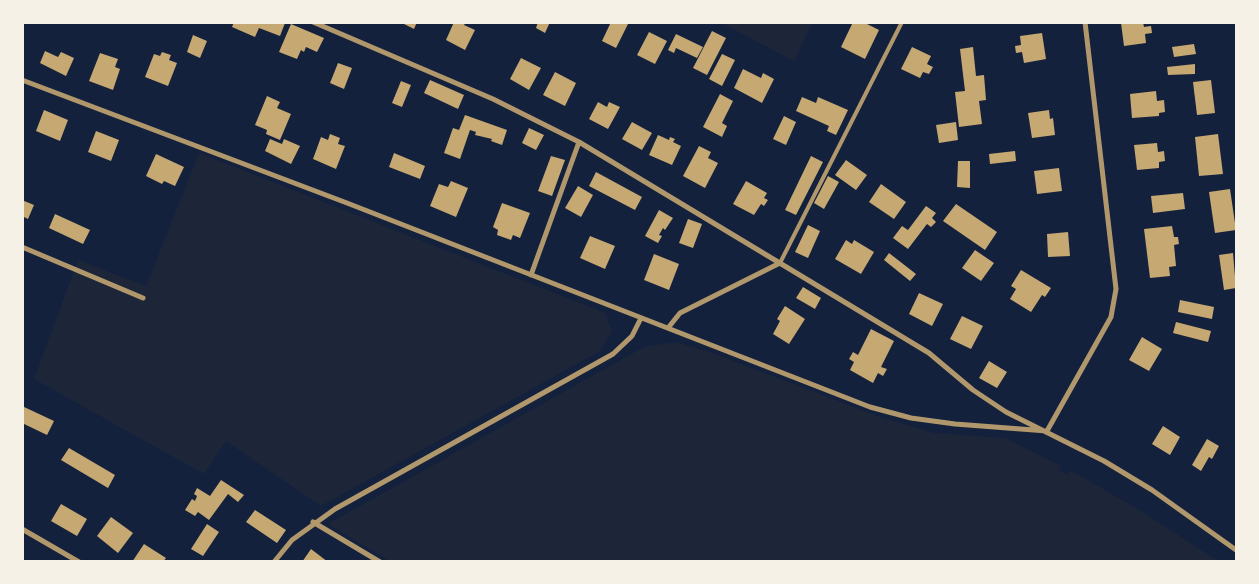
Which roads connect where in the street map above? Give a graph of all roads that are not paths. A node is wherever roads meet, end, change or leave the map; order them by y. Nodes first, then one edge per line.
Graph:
1 (313, 22) edge
2 (902, 22) edge
3 (1085, 22) edge
4 (22, 80) edge
5 (579, 142) junction
6 (22, 247) edge
7 (780, 263) junction
8 (531, 275) junction
9 (143, 298) dead end
10 (641, 318) junction
11 (668, 328) junction
12 (1047, 431) junction
13 (313, 522) junction
14 (22, 529) edge
15 (1236, 550) edge
16 (79, 562) edge
17 (274, 562) edge
18 (380, 562) edge

1 - 5 street
2 - 7 lane
3 - 12 street
4 - 8 street
5 - 7 street
5 - 8 street
6 - 9 street
7 - 11 street
7 - 12 street
8 - 10 street
10 - 11 street
10 - 13 street
11 - 12 street
12 - 15 street
13 - 17 street
13 - 18 street
14 - 16 street

